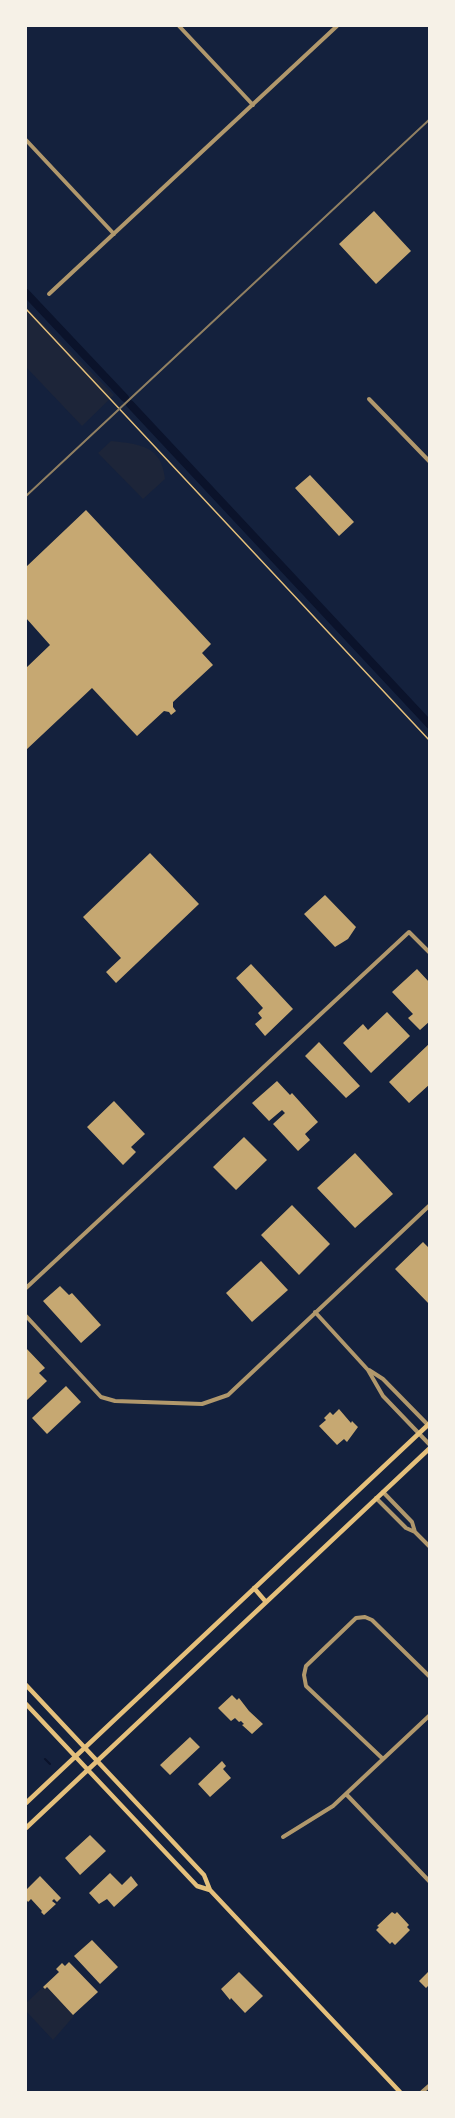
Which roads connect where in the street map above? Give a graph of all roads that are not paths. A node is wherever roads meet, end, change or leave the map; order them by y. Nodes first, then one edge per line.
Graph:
1 (178, 26) edge
2 (337, 26) edge
3 (253, 105) junction
4 (26, 140) edge
5 (114, 234) junction
6 (49, 294) dead end
7 (369, 399) dead end
8 (429, 462) edge
9 (429, 954) edge
10 (429, 1205) edge
11 (26, 1288) edge
12 (315, 1312) junction
13 (26, 1316) edge
14 (368, 1370) junction
15 (429, 1425) edge
16 (419, 1433) junction
17 (429, 1447) edge
18 (383, 1492) junction
19 (376, 1498) junction
20 (407, 1517) junction
21 (401, 1523) junction
22 (415, 1532) junction
23 (429, 1547) edge
24 (254, 1588) junction
25 (266, 1602) junction
26 (429, 1677) edge
27 (26, 1685) edge
28 (26, 1704) edge
29 (429, 1715) edge
30 (84, 1748) junction
31 (74, 1757) junction
32 (383, 1759) junction
33 (97, 1761) junction
34 (87, 1770) junction
35 (346, 1794) junction
36 (26, 1803) edge
37 (26, 1828) edge
38 (283, 1837) dead end
39 (429, 1882) edge
40 (210, 1890) junction
41 (429, 2085) edge
42 (400, 2092) edge
43 (422, 2092) edge

1 - 3 street
2 - 3 street
3 - 5 street
4 - 5 street
5 - 6 street
7 - 8 street
9 - 11 street
10 - 12 street
12 - 13 street
12 - 14 street
14 - 15 street
14 - 16 street
15 - 16 main road
16 - 17 street
16 - 24 main road
17 - 18 main road
18 - 19 main road
18 - 20 street
19 - 21 street
19 - 25 main road
20 - 21 street
20 - 22 street
21 - 22 street
22 - 23 street
24 - 25 main road
24 - 30 main road
25 - 33 main road
26 - 32 street
27 - 30 main road
28 - 31 main road
29 - 32 street
30 - 31 main road
30 - 33 main road
31 - 34 main road
31 - 36 main road
32 - 35 street
33 - 34 main road
33 - 40 main road
34 - 37 main road
34 - 40 main road
35 - 38 street
35 - 39 street
40 - 42 main road
41 - 43 street

